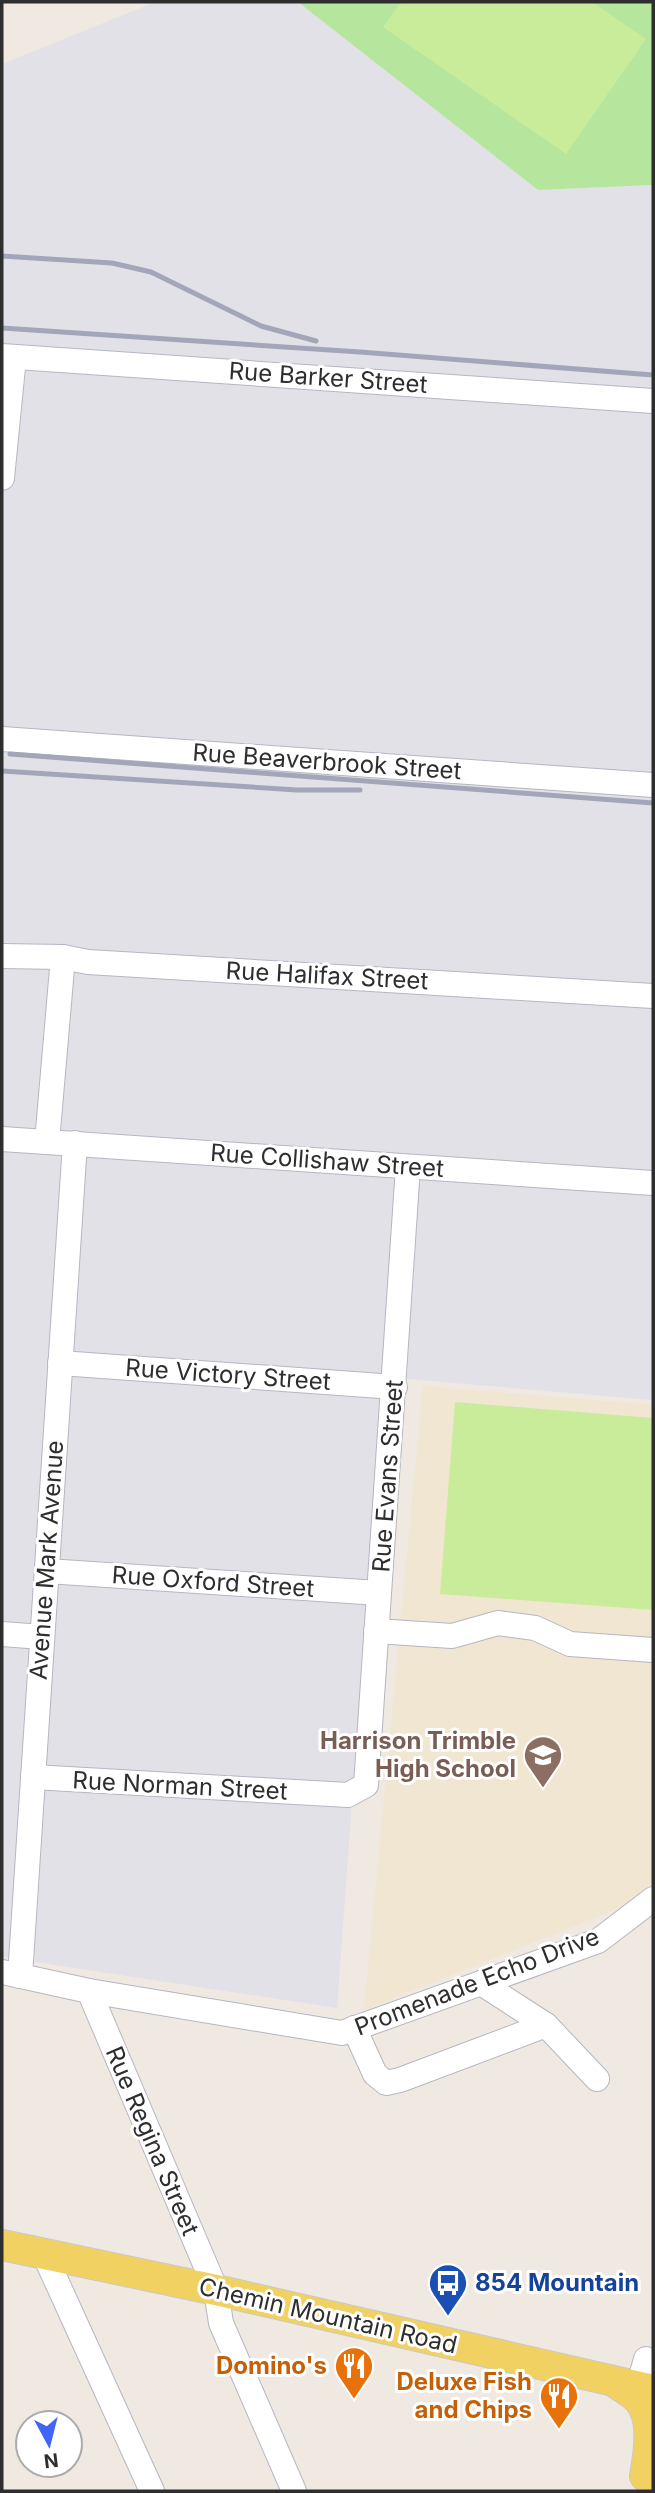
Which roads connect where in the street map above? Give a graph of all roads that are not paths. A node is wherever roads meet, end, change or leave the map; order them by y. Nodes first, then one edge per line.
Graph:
1 (8, 356) edge
2 (653, 401) edge
3 (2, 478) edge
4 (2, 739) edge
5 (653, 785) edge
6 (2, 956) edge
7 (63, 957) junction
8 (653, 996) edge
9 (2, 1139) edge
10 (47, 1142) junction
11 (75, 1143) junction
12 (408, 1167) junction
13 (653, 1183) edge
14 (60, 1363) junction
15 (395, 1387) junction
16 (47, 1571) junction
17 (379, 1593) junction
18 (376, 1631) junction
19 (2, 1634) edge
20 (43, 1637) junction
21 (653, 1650) edge
22 (33, 1777) junction
23 (366, 1785) joint
24 (653, 1901) edge
25 (11, 1974) edge
26 (481, 1983) junction
27 (89, 1991) junction
28 (546, 2025) junction
29 (354, 2028) junction
30 (597, 2078) dead end
31 (2, 2245) edge
32 (44, 2254) junction
33 (216, 2291) junction
34 (638, 2379) edge
35 (646, 2480) edge
36 (152, 2491) edge
37 (294, 2491) edge

1 - 2 street, Rue Barker Street
1 - 3 street
4 - 5 street, Rue Beaverbrook Street
6 - 7 street, Rue Halifax Street
7 - 8 street, Rue Halifax Street
7 - 10 street
9 - 10 street, Rue Collishaw Street
10 - 11 street, Rue Collishaw Street
11 - 12 street, Rue Collishaw Street
11 - 14 street, Avenue Mark Avenue
12 - 13 street, Rue Collishaw Street
12 - 15 street, Rue Evans Street
14 - 15 street, Rue Victory Street
14 - 16 street, Avenue Mark Avenue
15 - 17 street, Rue Evans Street
16 - 17 street, Rue Oxford Street
16 - 20 street, Avenue Mark Avenue
17 - 18 street, Rue Evans Street
18 - 21 street
18 - 23 street, Rue Evans Street
19 - 20 street
20 - 22 street, Avenue Mark Avenue
22 - 23 street, Rue Norman Street
22 - 25 street, Avenue Mark Avenue
24 - 26 street, Promenade Echo Drive
25 - 27 street, Promenade Echo Drive
26 - 28 street
26 - 29 street, Promenade Echo Drive
27 - 29 street, Promenade Echo Drive
27 - 33 street, Rue Regina Street
28 - 29 street
28 - 30 street
31 - 32 main road, Chemin Mountain Road
32 - 33 main road, Chemin Mountain Road
32 - 36 street
33 - 34 main road, Chemin Mountain Road
33 - 37 street, Rue Regina Street
34 - 35 main road

